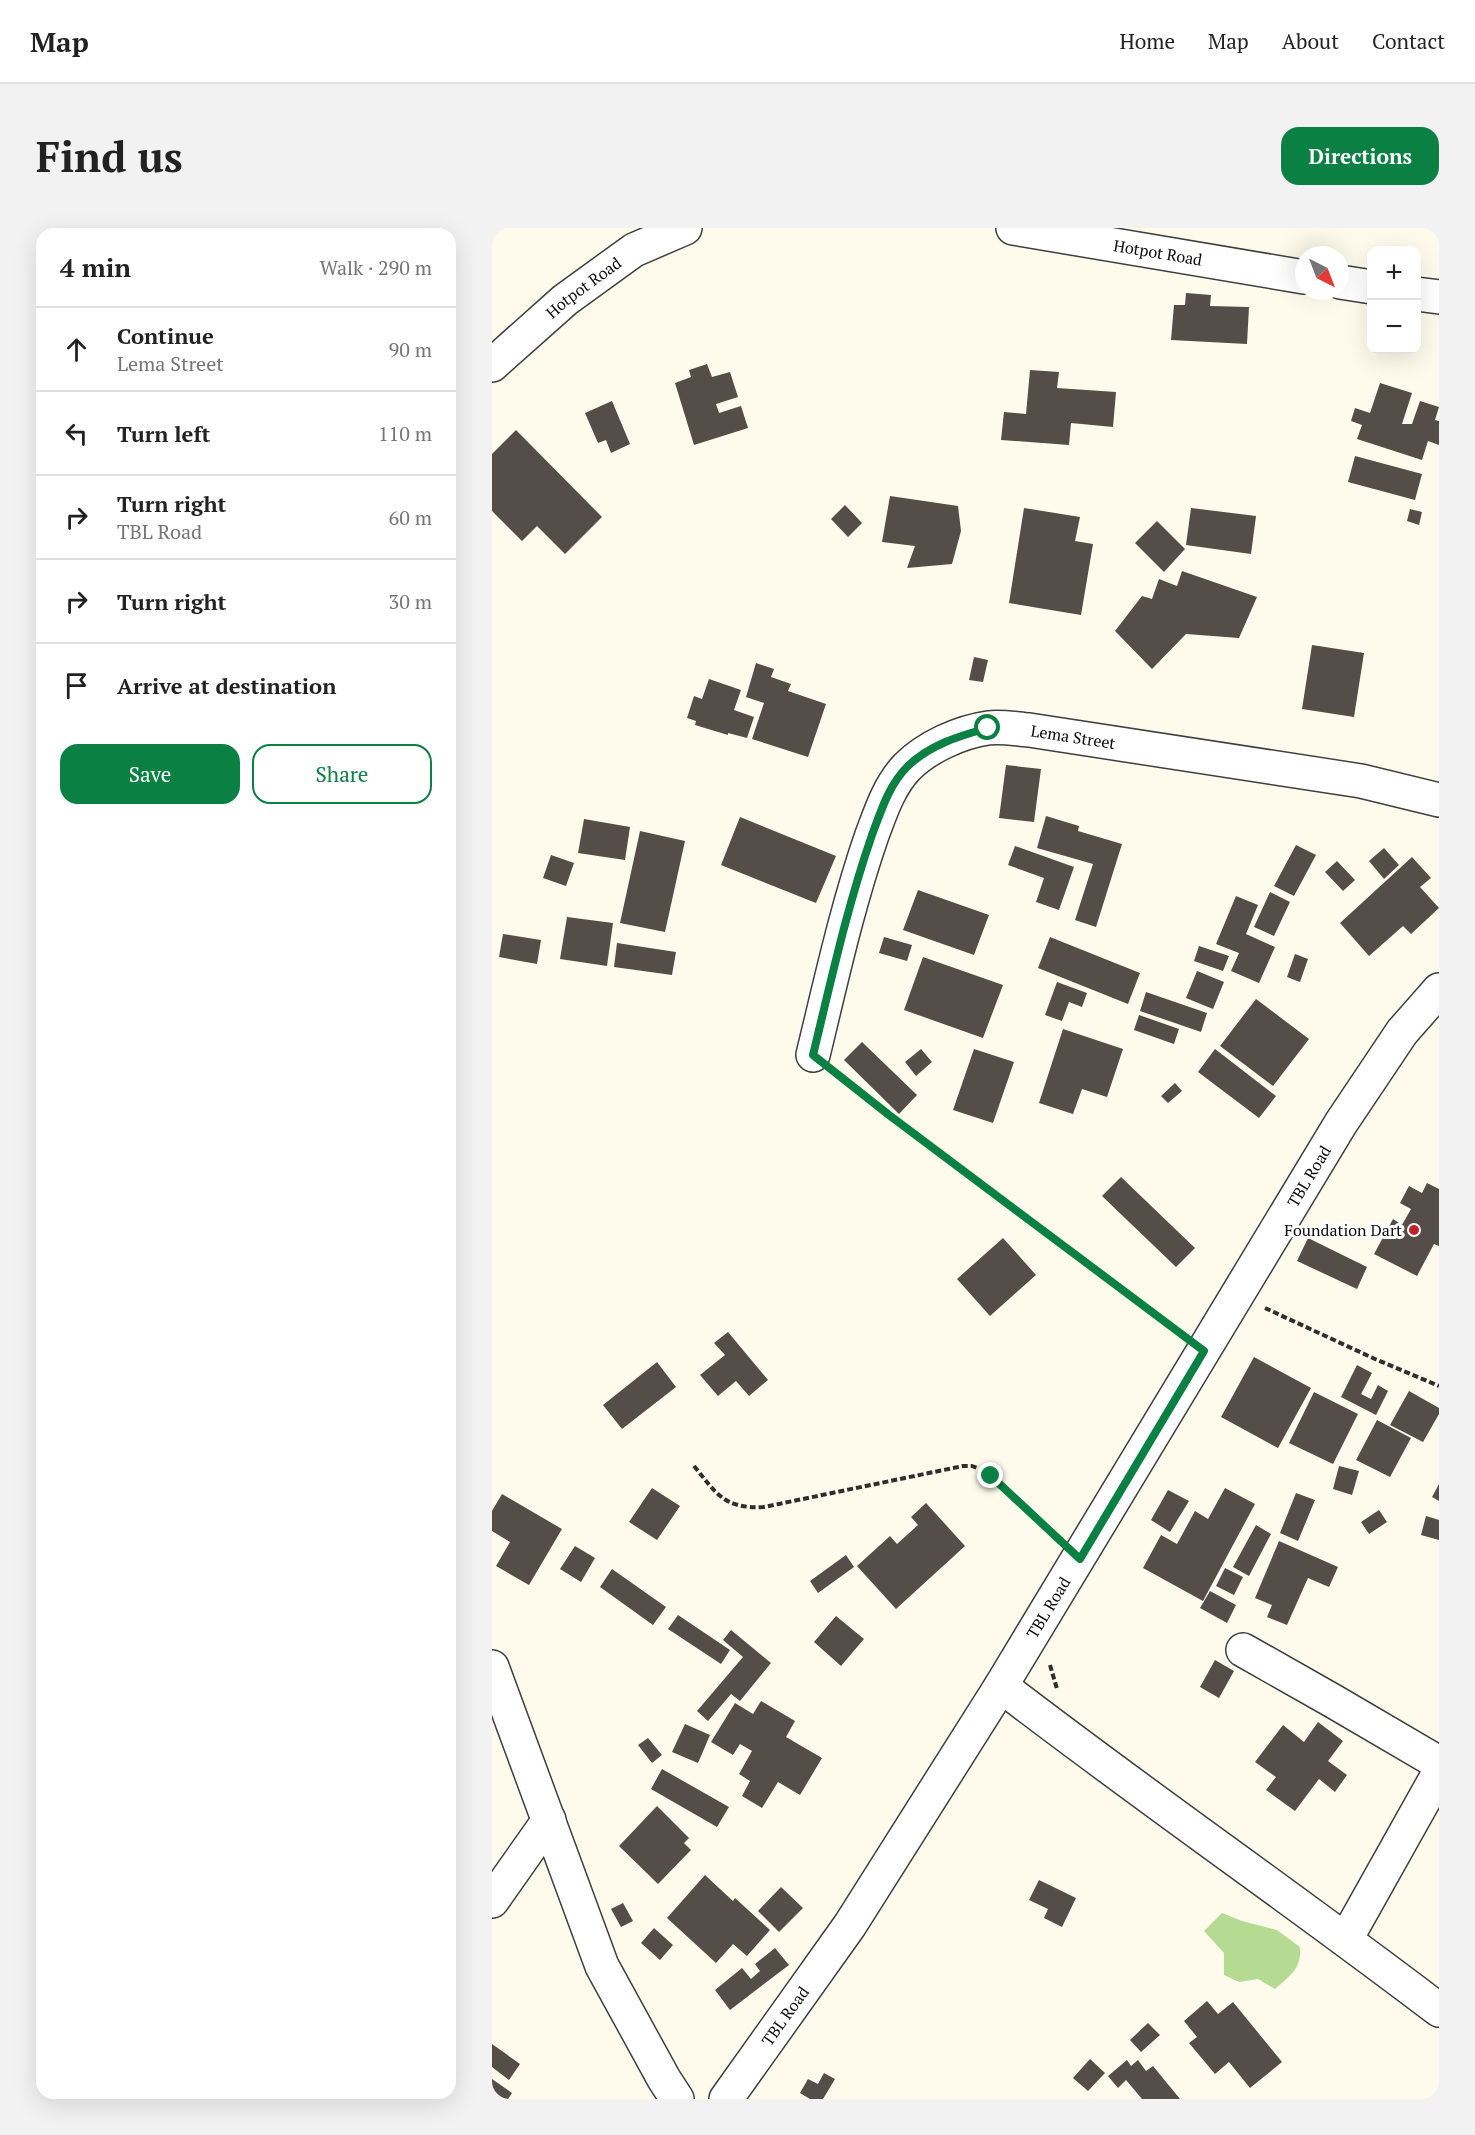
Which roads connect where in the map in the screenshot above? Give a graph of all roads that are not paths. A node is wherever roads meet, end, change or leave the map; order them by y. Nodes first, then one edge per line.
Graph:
1 (685, 228) edge
2 (1013, 228) edge
3 (1295, 275) edge
4 (1349, 283) edge
5 (1367, 286) edge
6 (1421, 295) edge
7 (1439, 297) edge
8 (492, 365) edge
9 (1439, 800) edge
10 (1439, 990) edge
11 (813, 1055) road end
12 (1243, 1650) dead end
13 (492, 1667) edge
14 (1001, 1686) junction
15 (1439, 1763) edge
16 (1439, 1773) edge
17 (549, 1820) junction
18 (492, 1901) edge
19 (1346, 1939) junction
20 (1439, 2010) edge
21 (677, 2099) edge
22 (726, 2099) edge

1 - 8 street, Hotpot Road
2 - 3 street, Hotpot Road
4 - 5 street
6 - 7 street
9 - 11 street, Lema Street
10 - 14 street, TBL Road
12 - 15 street
13 - 17 street
14 - 19 street
14 - 22 street, TBL Road
16 - 19 street
17 - 18 street
17 - 21 street
19 - 20 street

